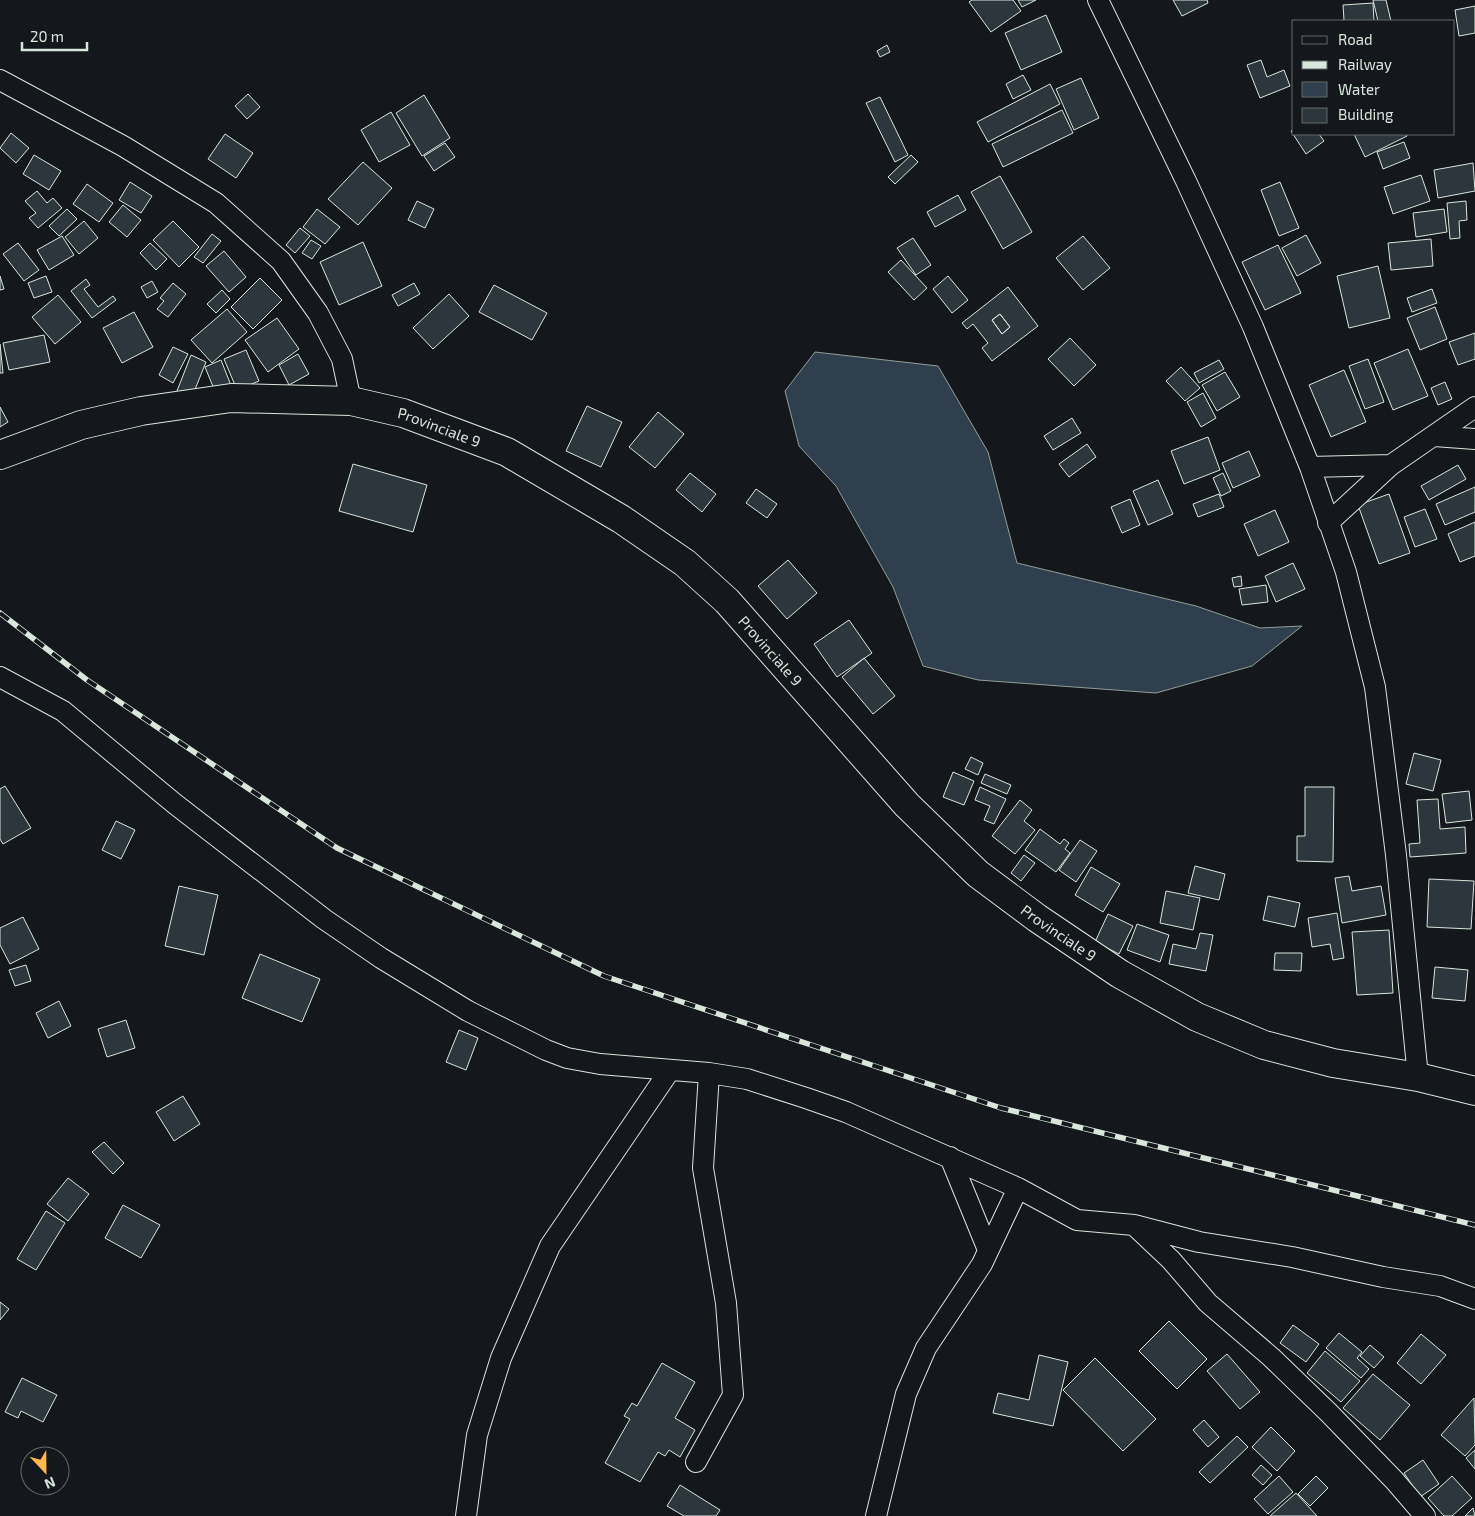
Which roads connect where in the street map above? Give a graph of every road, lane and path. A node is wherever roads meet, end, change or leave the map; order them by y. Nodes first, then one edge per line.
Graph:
1 (1098, 0) edge
2 (0, 80) edge
3 (351, 401) junction
4 (1475, 407) edge
5 (1434, 436) junction
6 (1475, 439) edge
7 (0, 455) edge
8 (1391, 465) junction
9 (1310, 467) junction
10 (1328, 522) junction
11 (0, 677) edge
12 (670, 1070) junction
13 (709, 1073) junction
14 (1418, 1077) junction
15 (1475, 1091) edge
16 (950, 1157) junction
17 (1018, 1188) junction
18 (1134, 1225) junction
19 (988, 1250) junction
20 (1475, 1299) edge
21 (696, 1462) dead end
22 (466, 1516) edge
23 (876, 1516) edge
24 (1425, 1516) edge

1 - 9 street
2 - 3 street
3 - 7 main road, Provinciale 9
3 - 14 main road, Provinciale 9
4 - 5 street
5 - 6 street
5 - 8 street
8 - 9 street
8 - 10 street
9 - 10 street
10 - 14 street
11 - 12 street
12 - 13 street
12 - 22 street
13 - 16 street
13 - 21 street
14 - 15 main road, Provinciale 9
16 - 17 street
16 - 19 street
17 - 18 street
17 - 19 street
18 - 20 street
18 - 24 street
19 - 23 street

